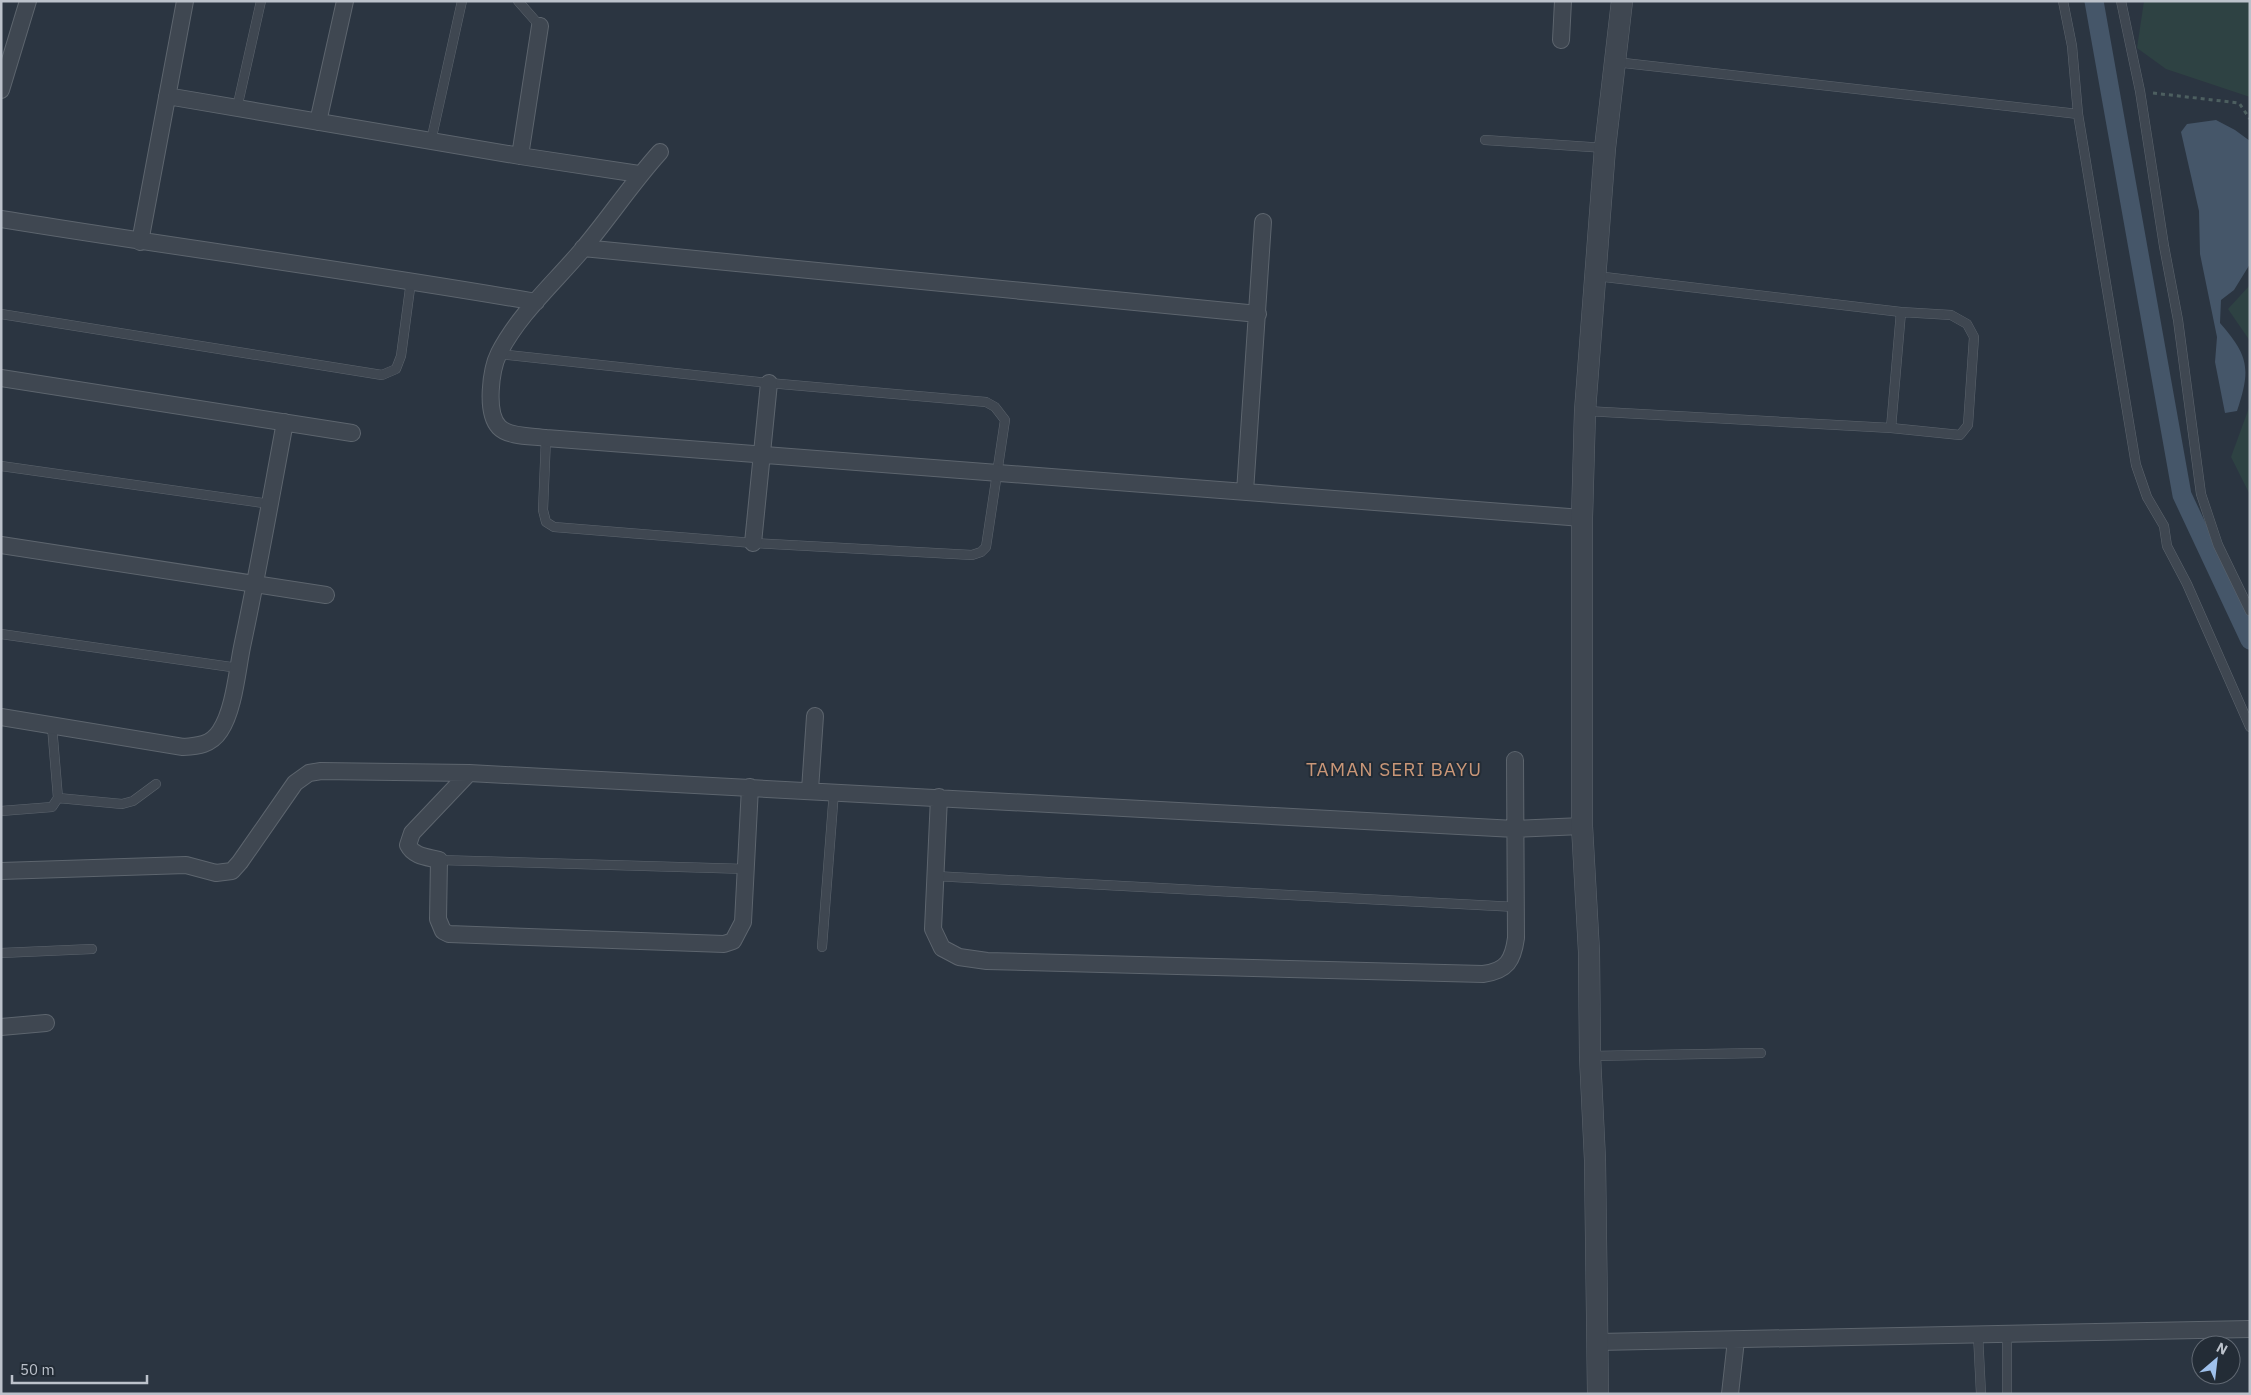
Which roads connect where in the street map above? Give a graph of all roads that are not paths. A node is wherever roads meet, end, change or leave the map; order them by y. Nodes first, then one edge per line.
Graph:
1 (28, 1) edge
2 (185, 1) edge
3 (261, 1) edge
4 (345, 1) edge
5 (462, 1) edge
6 (518, 1) edge
7 (1563, 1) edge
8 (1622, 1) edge
9 (2063, 1) edge
10 (2121, 1) edge
11 (540, 26) joint
12 (1561, 40) dead end
13 (1615, 62) junction
14 (1, 90) edge
15 (167, 96) junction
16 (237, 108) junction
17 (2078, 114) junction
18 (318, 122) junction
19 (1485, 140) dead end
20 (431, 141) junction
21 (1605, 148) junction
22 (660, 152) dead end
23 (520, 156) junction
24 (640, 174) junction
25 (1, 219) edge
26 (1263, 222) dead end
27 (140, 242) junction
28 (583, 248) junction
29 (1596, 276) junction
30 (411, 281) junction
31 (536, 302) junction
32 (1901, 312) junction
33 (1, 314) edge
34 (1258, 314) junction
35 (498, 354) junction
36 (1, 378) edge
37 (769, 383) junction
38 (1585, 411) junction
39 (284, 422) junction
40 (1891, 428) junction
41 (352, 433) dead end
42 (546, 438) junction
43 (760, 455) junction
44 (1, 466) edge
45 (997, 473) junction
46 (1245, 492) junction
47 (270, 504) junction
48 (1582, 518) junction
49 (753, 543) junction
50 (1, 545) edge
51 (256, 584) junction
52 (326, 595) dead end
53 (2250, 611) edge
54 (1, 634) edge
55 (238, 668) junction
56 (815, 716) dead end
57 (1, 717) edge
58 (52, 726) junction
59 (2250, 727) edge
60 (1515, 760) dead end
61 (469, 773) junction
62 (156, 784) dead end
63 (750, 787) junction
64 (810, 790) junction
65 (834, 792) junction
66 (939, 797) junction
67 (58, 798) junction
68 (1, 810) edge
69 (1582, 826) junction
70 (1515, 829) junction
71 (439, 860) junction
72 (747, 869) junction
73 (1, 871) edge
74 (934, 876) junction
75 (1516, 907) junction
76 (822, 946) dead end
77 (92, 949) dead end
78 (1, 953) edge
79 (46, 1023) dead end
80 (1, 1027) edge
81 (1761, 1053) dead end
82 (1590, 1056) junction
83 (2250, 1329) edge
84 (2007, 1333) junction
85 (1978, 1334) junction
86 (1736, 1340) junction
87 (1598, 1342) junction
88 (1598, 1394) edge
89 (1730, 1394) edge
90 (1981, 1394) edge
91 (2007, 1394) edge

1 - 14 street
2 - 15 street
3 - 16 lane
4 - 18 street
5 - 20 lane
6 - 11 lane
7 - 12 street
8 - 13 street
9 - 17 lane
10 - 53 lane
11 - 23 street
13 - 17 lane
13 - 21 street
15 - 16 street
15 - 27 street
16 - 18 street
17 - 59 lane
18 - 20 street
19 - 21 lane
20 - 23 street
21 - 29 street
22 - 24 street
23 - 24 street
24 - 28 street
25 - 27 street
26 - 34 street
27 - 30 street
28 - 31 street
28 - 34 street
29 - 32 lane
29 - 38 street
30 - 31 street
30 - 33 lane
31 - 35 street
32 - 40 lane
32 - 40 lane
34 - 46 street
35 - 37 lane
35 - 42 street
36 - 39 street
37 - 43 street
37 - 45 lane
38 - 40 lane
38 - 48 street
39 - 41 street
39 - 47 street
42 - 43 street
42 - 49 lane
43 - 45 street
43 - 49 street
44 - 47 lane
45 - 46 street
45 - 49 lane
46 - 48 street
47 - 51 street
48 - 69 street
50 - 51 street
51 - 52 street
51 - 55 street
54 - 55 lane
55 - 58 street
56 - 64 street
57 - 58 street
58 - 67 lane
60 - 70 street
61 - 63 street
61 - 71 street
61 - 73 street
62 - 67 lane
63 - 64 street
63 - 72 street
64 - 65 street
65 - 66 street
65 - 76 lane
66 - 70 street
66 - 74 street
67 - 68 lane
69 - 70 street
69 - 82 street
70 - 75 street
71 - 72 lane
71 - 72 street
74 - 75 lane
74 - 75 street
77 - 78 lane
79 - 80 street
81 - 82 lane
82 - 87 street
83 - 84 street
84 - 85 street
84 - 91 lane
85 - 86 street
85 - 90 lane
86 - 87 street
86 - 89 street
87 - 88 street

